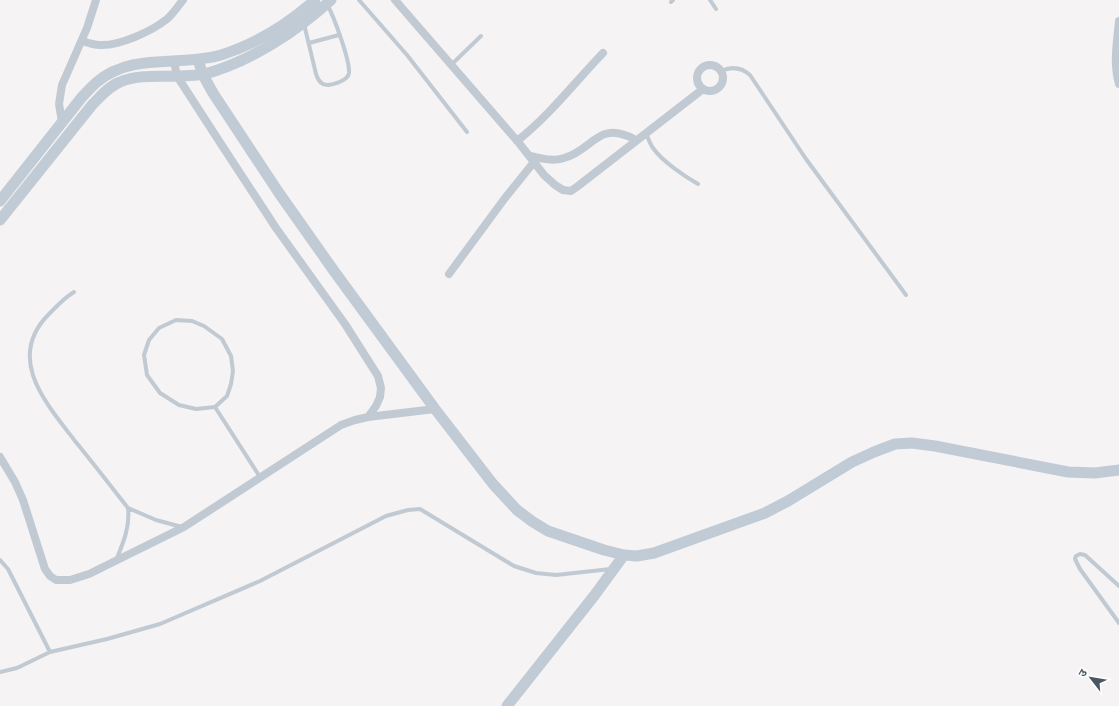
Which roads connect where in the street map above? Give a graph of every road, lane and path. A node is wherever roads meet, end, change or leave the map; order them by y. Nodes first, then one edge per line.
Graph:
1 (96, 0) edge
2 (183, 0) edge
3 (359, 0) edge
4 (395, 0) edge
5 (710, 0) edge
6 (329, 2) edge
7 (314, 6) edge
8 (716, 9) dead end
9 (1119, 21) edge
10 (304, 22) junction
11 (339, 35) junction
12 (481, 36) dead end
13 (82, 41) junction
14 (309, 43) junction
15 (603, 53) dead end
16 (1117, 58) edge
17 (198, 60) junction
18 (174, 62) junction
19 (451, 65) junction
20 (721, 71) junction
21 (203, 75) junction
22 (177, 76) junction
23 (1119, 84) edge
24 (703, 89) junction
25 (62, 122) junction
26 (467, 132) dead end
27 (646, 133) junction
28 (636, 140) junction
29 (517, 141) junction
30 (532, 159) junction
31 (698, 184) dead end
32 (0, 201) edge
33 (0, 220) edge
34 (449, 274) dead end
35 (74, 292) dead end
36 (906, 295) dead end
37 (214, 407) junction
38 (435, 409) junction
39 (368, 417) junction
40 (0, 457) edge
41 (1119, 470) edge
42 (260, 477) junction
43 (128, 508) junction
44 (184, 527) junction
45 (624, 555) junction
46 (0, 560) edge
47 (117, 561) junction
48 (614, 569) junction
49 (1119, 586) edge
50 (1119, 623) edge
51 (50, 652) junction
52 (0, 672) edge
53 (507, 706) edge

1 - 13 street
2 - 13 street
3 - 26 lane
4 - 19 street
5 - 8 lane
6 - 7 street
6 - 11 lane
7 - 10 street
7 - 17 street
9 - 16 street
10 - 14 lane
10 - 21 street
11 - 14 lane
11 - 14 lane
12 - 19 lane
13 - 25 street
15 - 29 street
16 - 23 street
17 - 18 street
17 - 21 street
18 - 22 street
18 - 25 street
19 - 29 street
20 - 24 street
20 - 24 street
20 - 36 lane
21 - 22 street
21 - 38 street
22 - 33 street
22 - 39 street
24 - 27 street
25 - 32 street
27 - 28 street
27 - 31 lane
28 - 30 street
28 - 30 street
29 - 30 street
30 - 34 street
35 - 43 lane
37 - 37 lane
37 - 42 lane
38 - 39 street
38 - 45 street
39 - 42 street
40 - 47 street
41 - 45 street
42 - 44 street
43 - 44 lane
43 - 47 lane
44 - 47 street
45 - 48 street
46 - 51 lane
48 - 51 lane
48 - 53 street
49 - 50 lane
51 - 52 lane

